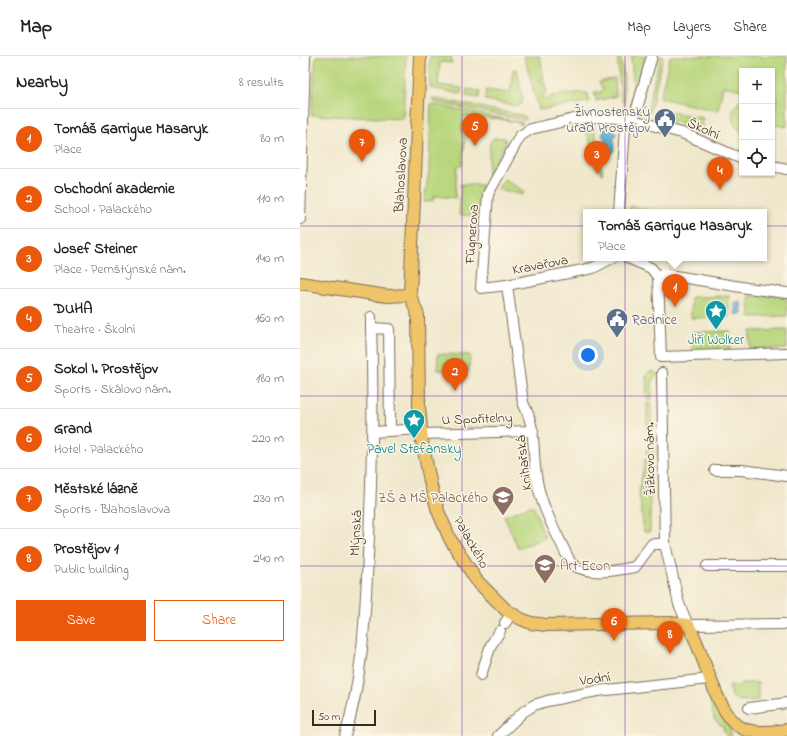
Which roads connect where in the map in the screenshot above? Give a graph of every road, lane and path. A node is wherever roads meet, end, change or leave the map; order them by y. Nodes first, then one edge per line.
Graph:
1 (305, 56) edge
2 (420, 56) edge
3 (652, 56) edge
4 (631, 119) junction
5 (542, 125) joint
6 (739, 158) edge
7 (775, 166) edge
8 (787, 168) edge
9 (619, 209) edge
10 (300, 219) edge
11 (608, 261) edge
12 (635, 261) edge
13 (657, 275) junction
14 (300, 284) edge
15 (507, 285) junction
16 (481, 288) joint
17 (787, 293) edge
18 (410, 295) junction
19 (371, 317) dead end
20 (371, 328) junction
21 (787, 353) edge
22 (662, 373) dead end
23 (533, 430) junction
24 (390, 431) junction
25 (421, 431) junction
26 (373, 432) junction
27 (715, 470) dead end
28 (787, 476) edge
29 (665, 544) junction
30 (708, 566) dead end
31 (787, 566) edge
32 (505, 623) junction
33 (787, 624) edge
34 (688, 625) junction
35 (481, 675) dead end
36 (709, 679) junction
37 (787, 703) edge
38 (749, 708) dead end
39 (787, 730) edge
40 (743, 732) edge
41 (345, 736) edge
42 (498, 736) edge

1 - 10 street
2 - 18 main road, Blahoslavova
3 - 4 street
4 - 5 street, Školní
4 - 6 street, Školní
4 - 9 street
5 - 16 street, Fügnerova
7 - 8 street
11 - 15 street, Kravařova
12 - 13 street
13 - 17 street
13 - 21 street
14 - 18 main road
15 - 16 street, Kravařova
15 - 23 street, Knihařská
18 - 25 main road, Palackého
19 - 20 street, Mlýnská
20 - 24 street
20 - 26 street, Mlýnská
22 - 29 street, Žižkovo nám.
23 - 25 street, U Spořitelny
23 - 29 street, Knihařská
24 - 25 street, U Spořitelny
24 - 26 street, U Spořitelny
25 - 32 main road, Palackého
26 - 41 street, Mlýnská
27 - 28 street
29 - 34 street, Žižkovo nám.
30 - 31 street
32 - 34 main road, Palackého
32 - 35 street
33 - 34 street
34 - 36 main road
36 - 40 main road
36 - 42 street, Vodní
37 - 38 street
39 - 40 main road

